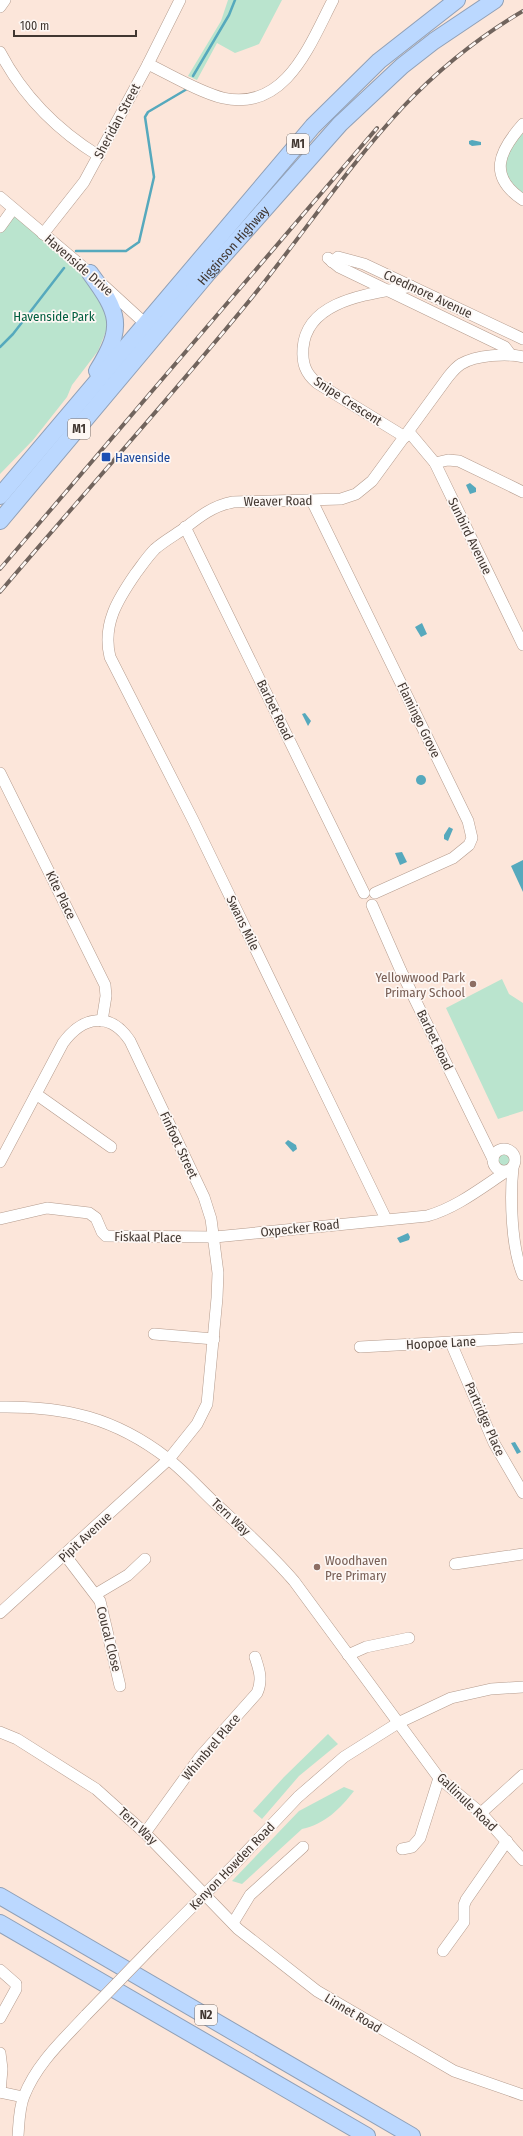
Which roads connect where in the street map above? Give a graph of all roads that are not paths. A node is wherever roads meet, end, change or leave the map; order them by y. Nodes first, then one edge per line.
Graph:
1 (5, 0) edge
2 (180, 0) edge
3 (333, 0) edge
4 (457, 0) edge
5 (495, 0) edge
6 (0, 7) edge
7 (0, 52) edge
8 (148, 64) junction
9 (523, 124) edge
10 (99, 156) junction
11 (0, 197) edge
12 (523, 200) edge
13 (14, 209) junction
14 (0, 227) edge
15 (43, 234) junction
16 (90, 273) junction
17 (411, 286) junction
18 (389, 291) junction
19 (151, 330) junction
20 (523, 339) edge
21 (511, 355) junction
22 (523, 357) edge
23 (75, 408) junction
24 (407, 435) junction
25 (435, 463) junction
26 (523, 492) edge
27 (0, 496) edge
28 (312, 501) junction
29 (0, 521) edge
30 (185, 527) junction
31 (108, 626) joint
32 (523, 645) edge
33 (0, 773) edge
34 (364, 893) junction
35 (375, 893) junction
36 (372, 905) junction
37 (102, 1021) junction
38 (36, 1094) junction
39 (480, 1130) junction
40 (111, 1147) dead end
41 (513, 1150) edge
42 (523, 1156) edge
43 (0, 1162) edge
44 (503, 1168) junction
45 (0, 1219) edge
46 (386, 1219) junction
47 (215, 1237) junction
48 (523, 1274) edge
49 (154, 1334) dead end
50 (523, 1338) edge
51 (214, 1339) junction
52 (451, 1343) junction
53 (360, 1347) dead end
54 (0, 1407) edge
55 (169, 1459) junction
56 (523, 1493) edge
57 (523, 1554) edge
58 (65, 1555) junction
59 (145, 1559) dead end
60 (455, 1564) dead end
61 (96, 1594) junction
62 (0, 1613) edge
63 (409, 1638) dead end
64 (348, 1655) junction
65 (255, 1657) dead end
66 (120, 1686) dead end
67 (523, 1687) edge
68 (398, 1723) junction
69 (0, 1732) edge
70 (523, 1775) edge
71 (439, 1778) junction
72 (481, 1813) junction
73 (145, 1833) junction
74 (507, 1841) junction
75 (303, 1847) dead end
76 (402, 1849) dead end
77 (523, 1860) edge
78 (205, 1895) junction
79 (0, 1896) edge
80 (0, 1923) edge
81 (233, 1923) junction
82 (443, 1951) dead end
83 (0, 1970) edge
84 (0, 2018) edge
85 (0, 2053) edge
86 (0, 2092) edge
87 (523, 2095) edge
88 (23, 2097) junction
89 (18, 2136) edge
90 (367, 2136) edge
91 (412, 2136) edge

1 - 6 street
2 - 8 street, Sheridan Street
3 - 8 street
4 - 19 highway, Higginson Highway / M1
5 - 19 highway, Higginson Highway / M1
7 - 10 street
8 - 10 street, Sheridan Street
9 - 12 street
10 - 15 street, Sheridan Street
11 - 13 street, Havenside Drive
13 - 14 street
13 - 15 street, Havenside Drive
15 - 16 street, Havenside Drive
16 - 19 street, Havenside Drive
16 - 23 highway
17 - 18 street, Snipe Crescent
17 - 18 street, Coedmore Avenue
17 - 20 street, Coedmore Avenue
18 - 21 street
18 - 24 street, Snipe Crescent
19 - 23 highway, Higginson Highway / M1
19 - 29 highway, Higginson Highway / M1
21 - 22 street
21 - 24 street, Weaver Road
23 - 27 highway, Higginson Highway / M1
24 - 25 street, Sunbird Avenue
24 - 28 street, Weaver Road
25 - 26 street
25 - 32 street, Sunbird Avenue
28 - 30 street, Weaver Road
28 - 35 street, Flamingo Grove
30 - 31 street, Weaver Road
30 - 34 street, Barbet Road
31 - 46 street, Swans Mile
33 - 37 street, Kite Place
34 - 35 street
34 - 36 street
35 - 36 street
36 - 39 street, Barbet Road
37 - 38 street
37 - 47 street, Finfoot Street
38 - 40 street
38 - 43 street
39 - 41 street, Barbet Road
39 - 44 street, Barbet Road
41 - 44 street
41 - 44 street
42 - 44 street
44 - 46 street, Oxpecker Road
44 - 48 street
45 - 47 street, Fiskaal Place
46 - 47 street, Oxpecker Road
47 - 51 street, Finfoot Street
49 - 51 street
50 - 52 street, Hoopoe Lane
51 - 55 street, Finfoot Street
52 - 53 street, Hoopoe Lane
52 - 56 street, Partridge Place
54 - 55 street, Tern Way
55 - 58 street, Pipit Avenue
55 - 64 street, Tern Way
57 - 60 street
58 - 61 street, Coucal Close
58 - 62 street, Pipit Avenue
59 - 61 street
61 - 66 street, Coucal Close
63 - 64 street
64 - 68 street, Tern Way
65 - 73 street, Whimbrel Place
67 - 68 street, Kenyon Howden Road
68 - 71 street, Gallinule Road
68 - 78 street, Kenyon Howden Road
69 - 73 street, Tern Way
70 - 72 street
71 - 72 street, Gallinule Road
71 - 76 street
72 - 74 street, Gallinule Road
73 - 78 street, Tern Way
74 - 77 street, Gallinule Road
74 - 82 street
75 - 81 street
78 - 81 street, Linnet Road
78 - 88 street, Kenyon Howden Road, bridge
79 - 91 highway, N2
80 - 90 highway, N2
81 - 87 street, Linnet Road
83 - 84 street
85 - 86 street
86 - 88 street
88 - 89 street, Kenyon Howden Road

